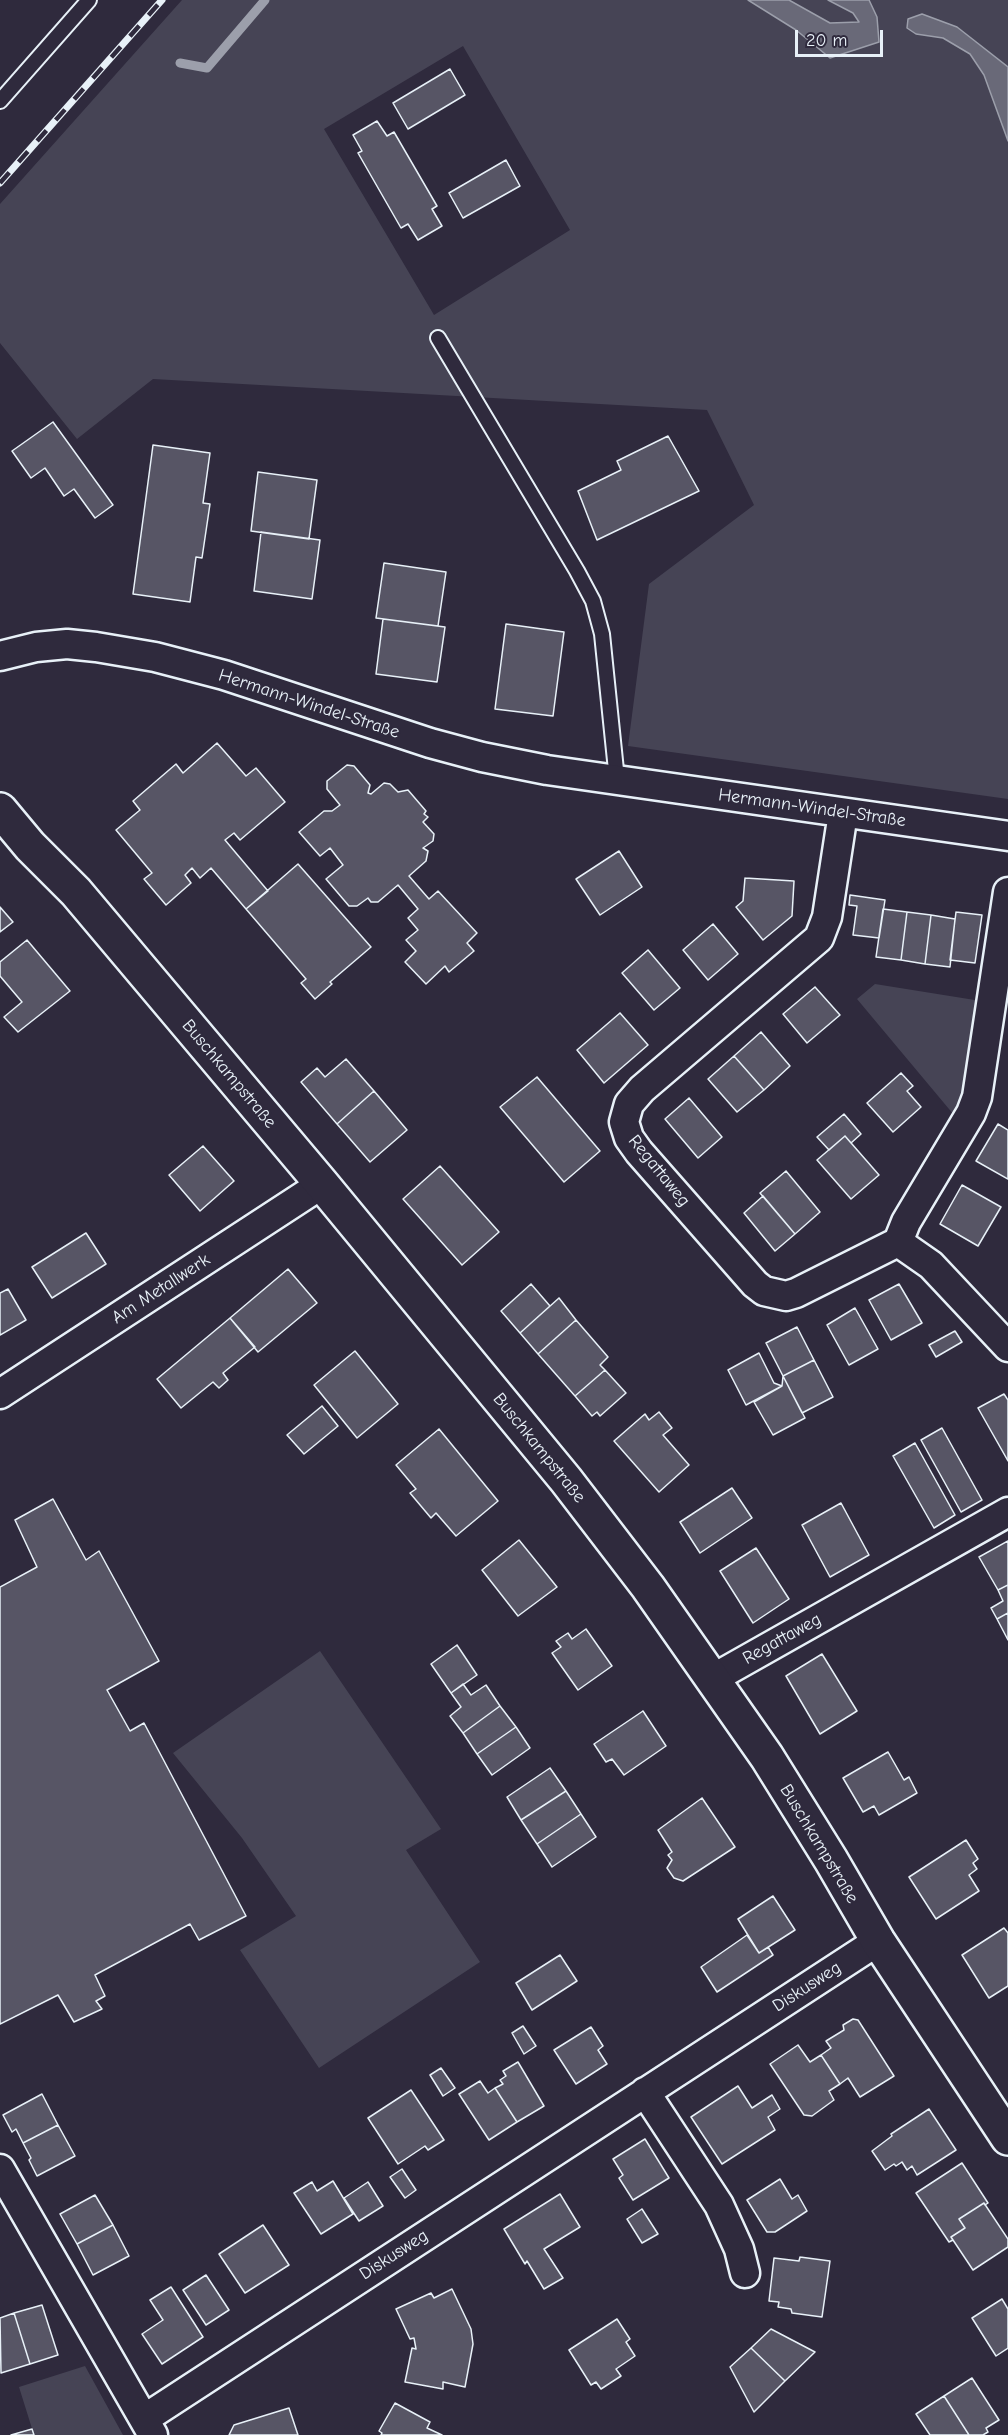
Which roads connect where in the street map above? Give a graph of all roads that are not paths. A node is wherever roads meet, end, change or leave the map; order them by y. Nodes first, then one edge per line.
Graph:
1 (89, 0) edge
2 (0, 101) edge
3 (438, 338) dead end
4 (0, 656) edge
5 (617, 780) junction
6 (0, 810) edge
7 (843, 813) junction
8 (1008, 836) edge
9 (1008, 892) edge
10 (322, 1184) junction
11 (898, 1242) junction
12 (1008, 1347) edge
13 (0, 1394) edge
14 (1008, 1512) edge
15 (714, 1678) junction
16 (878, 1941) junction
17 (645, 2092) junction
18 (1008, 2138) edge
19 (0, 2169) edge
20 (744, 2273) dead end
21 (148, 2427) edge

1 - 2 lane
3 - 5 lane
4 - 5 street, Hermann-Windel-Straße
5 - 7 street, Hermann-Windel-Straße
6 - 10 main road, Buschkampstraße
7 - 8 street, Hermann-Windel-Straße
7 - 11 street, Regattaweg
9 - 11 street
10 - 13 street, Am Metallwerk
10 - 15 main road, Buschkampstraße
11 - 12 street
14 - 15 street, Regattaweg
15 - 16 main road, Buschkampstraße
16 - 17 street, Diskusweg
16 - 18 main road, Buschkampstraße
17 - 20 street
17 - 21 street, Diskusweg
19 - 21 street, Diskusweg

